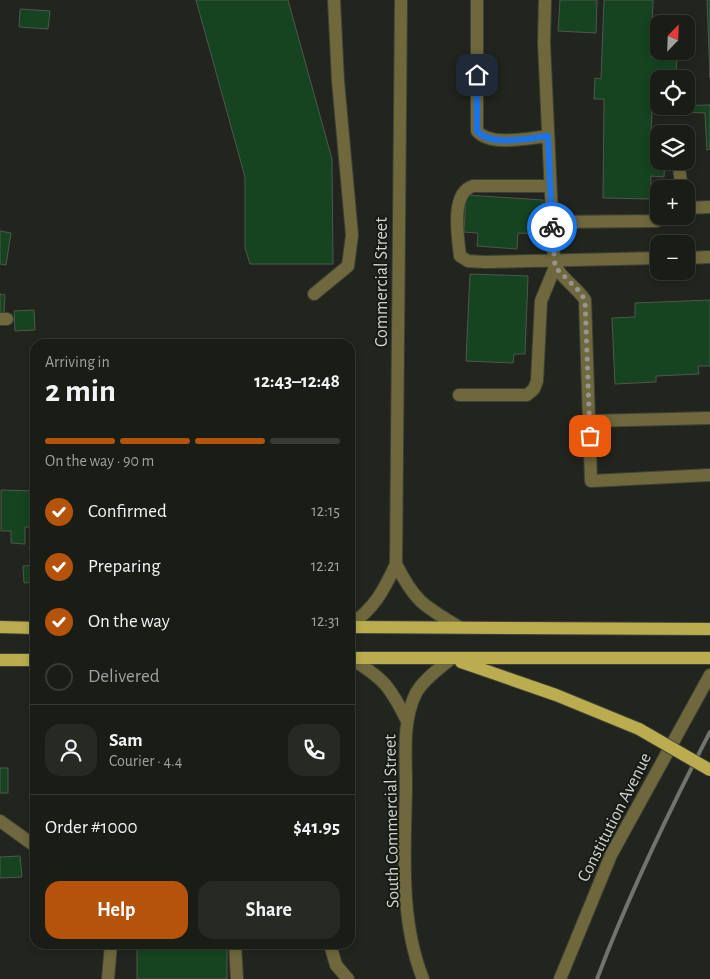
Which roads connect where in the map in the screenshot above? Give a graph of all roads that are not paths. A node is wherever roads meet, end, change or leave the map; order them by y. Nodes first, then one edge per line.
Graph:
1 (334, 0) edge
2 (400, 0) edge
3 (478, 0) edge
4 (545, 0) edge
5 (548, 136) junction
6 (550, 186) junction
7 (710, 207) edge
8 (695, 208) edge
9 (650, 221) edge
10 (552, 222) junction
11 (710, 257) edge
12 (695, 258) edge
13 (650, 259) edge
14 (554, 264) junction
15 (314, 294) dead end
16 (459, 395) dead end
17 (710, 418) edge
18 (589, 421) junction
19 (710, 474) edge
20 (396, 564) junction
21 (355, 622) edge
22 (355, 626) edge
23 (0, 627) edge
24 (459, 627) junction
25 (30, 628) edge
26 (710, 629) edge
27 (355, 658) edge
28 (452, 658) junction
29 (710, 658) edge
30 (0, 660) edge
31 (30, 660) edge
32 (355, 661) edge
33 (710, 675) edge
34 (407, 720) junction
35 (710, 770) edge
36 (0, 821) edge
37 (30, 842) edge
38 (111, 949) edge
39 (235, 949) edge
40 (331, 949) edge
41 (108, 979) edge
42 (237, 979) edge
43 (348, 979) edge
44 (423, 979) edge
45 (560, 979) edge

1 - 15 street
2 - 20 street, Commercial Street
3 - 5 street
4 - 5 street
5 - 6 street
6 - 10 street
6 - 14 street
7 - 8 street
9 - 10 street
10 - 14 street
11 - 12 street
13 - 14 street
14 - 16 street
14 - 18 street
17 - 18 street
18 - 19 street
20 - 21 street, Commercial Street
20 - 24 street, Commercial Street
22 - 24 main road
23 - 25 main road
24 - 26 main road
27 - 28 main road
28 - 29 main road
28 - 34 street, South Commercial Street
28 - 35 main road, bridge
30 - 31 main road
32 - 34 street, South Commercial Street
33 - 45 street, Constitution Avenue
34 - 44 street, South Commercial Street
36 - 37 street
38 - 41 street
39 - 42 street
40 - 43 street

